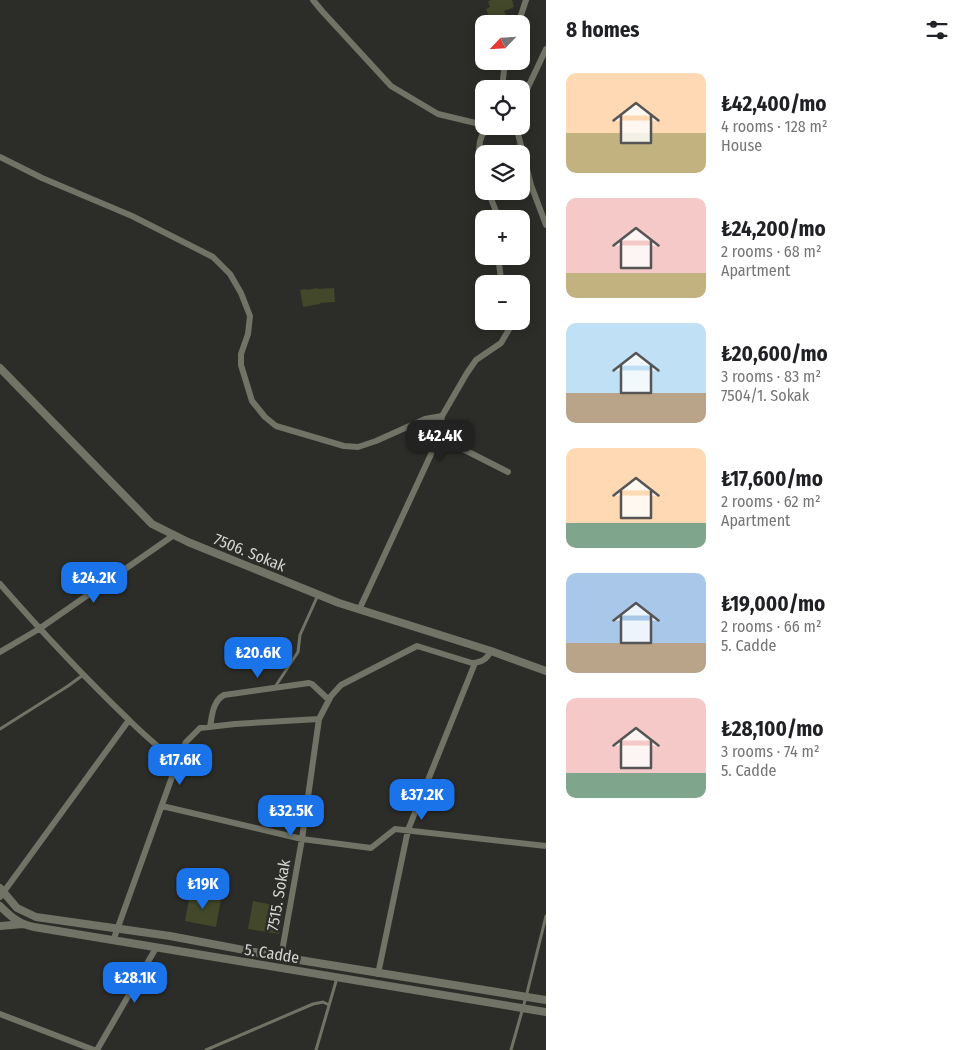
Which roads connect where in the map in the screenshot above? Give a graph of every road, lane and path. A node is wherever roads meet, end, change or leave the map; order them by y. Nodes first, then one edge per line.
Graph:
1 (313, 0) edge
2 (526, 0) edge
3 (521, 15) edge
4 (546, 49) edge
5 (530, 83) edge
6 (475, 123) edge
7 (518, 135) edge
8 (0, 157) edge
9 (546, 226) edge
10 (509, 330) edge
11 (0, 368) edge
12 (442, 416) junction
13 (439, 437) junction
14 (508, 472) dead end
15 (174, 536) junction
16 (0, 584) edge
17 (318, 595) junction
18 (359, 610) junction
19 (39, 629) junction
20 (491, 651) junction
21 (0, 652) edge
22 (475, 663) junction
23 (546, 671) edge
24 (84, 674) junction
25 (274, 688) junction
26 (328, 700) junction
27 (319, 719) junction
28 (129, 720) junction
29 (210, 727) junction
30 (0, 729) edge
31 (177, 763) junction
32 (162, 806) junction
33 (408, 830) junction
34 (302, 839) junction
35 (546, 846) edge
36 (1, 892) edge
37 (0, 906) edge
38 (546, 916) edge
39 (23, 924) junction
40 (0, 926) edge
41 (118, 929) junction
42 (113, 941) junction
43 (156, 948) junction
44 (281, 957) junction
45 (378, 974) junction
46 (337, 978) junction
47 (526, 997) junction
48 (546, 1000) edge
49 (329, 1004) junction
50 (522, 1008) junction
51 (546, 1012) edge
52 (0, 1014) edge
53 (95, 1050) edge
54 (206, 1050) edge
55 (316, 1050) edge
56 (511, 1050) edge

1 - 6 street
2 - 3 street
4 - 5 street
7 - 9 street
8 - 12 street
10 - 12 street
11 - 15 street, 7506. Sokak
12 - 13 street
13 - 14 street
13 - 18 street
15 - 17 street, 7506. Sokak
15 - 19 street
16 - 19 street
17 - 18 street, 7506. Sokak
17 - 25 lane
18 - 20 street, 7506. Sokak
19 - 21 street
19 - 24 street
20 - 22 street
20 - 23 street, 7506. Sokak
22 - 26 street
22 - 33 street
24 - 28 street
24 - 30 lane
25 - 26 street
25 - 29 street
26 - 27 street, 7515. Sokak
27 - 29 street
27 - 34 street, 7515. Sokak
28 - 31 street
28 - 36 street
29 - 31 street
31 - 32 street
32 - 34 street
32 - 41 street
33 - 34 street
33 - 35 street
33 - 45 street
34 - 44 street, 7515. Sokak
36 - 41 street
37 - 39 street, 5. Cadde
38 - 47 lane
39 - 40 street
39 - 42 street, 5. Cadde
41 - 42 street
41 - 44 street
42 - 43 street, 5. Cadde
43 - 46 street, 5. Cadde
43 - 53 street
44 - 45 street
45 - 47 street
46 - 49 lane
46 - 50 street, 5. Cadde
47 - 48 street
47 - 50 lane
49 - 54 lane
49 - 55 lane
50 - 51 street, 5. Cadde
50 - 56 lane
52 - 53 street

